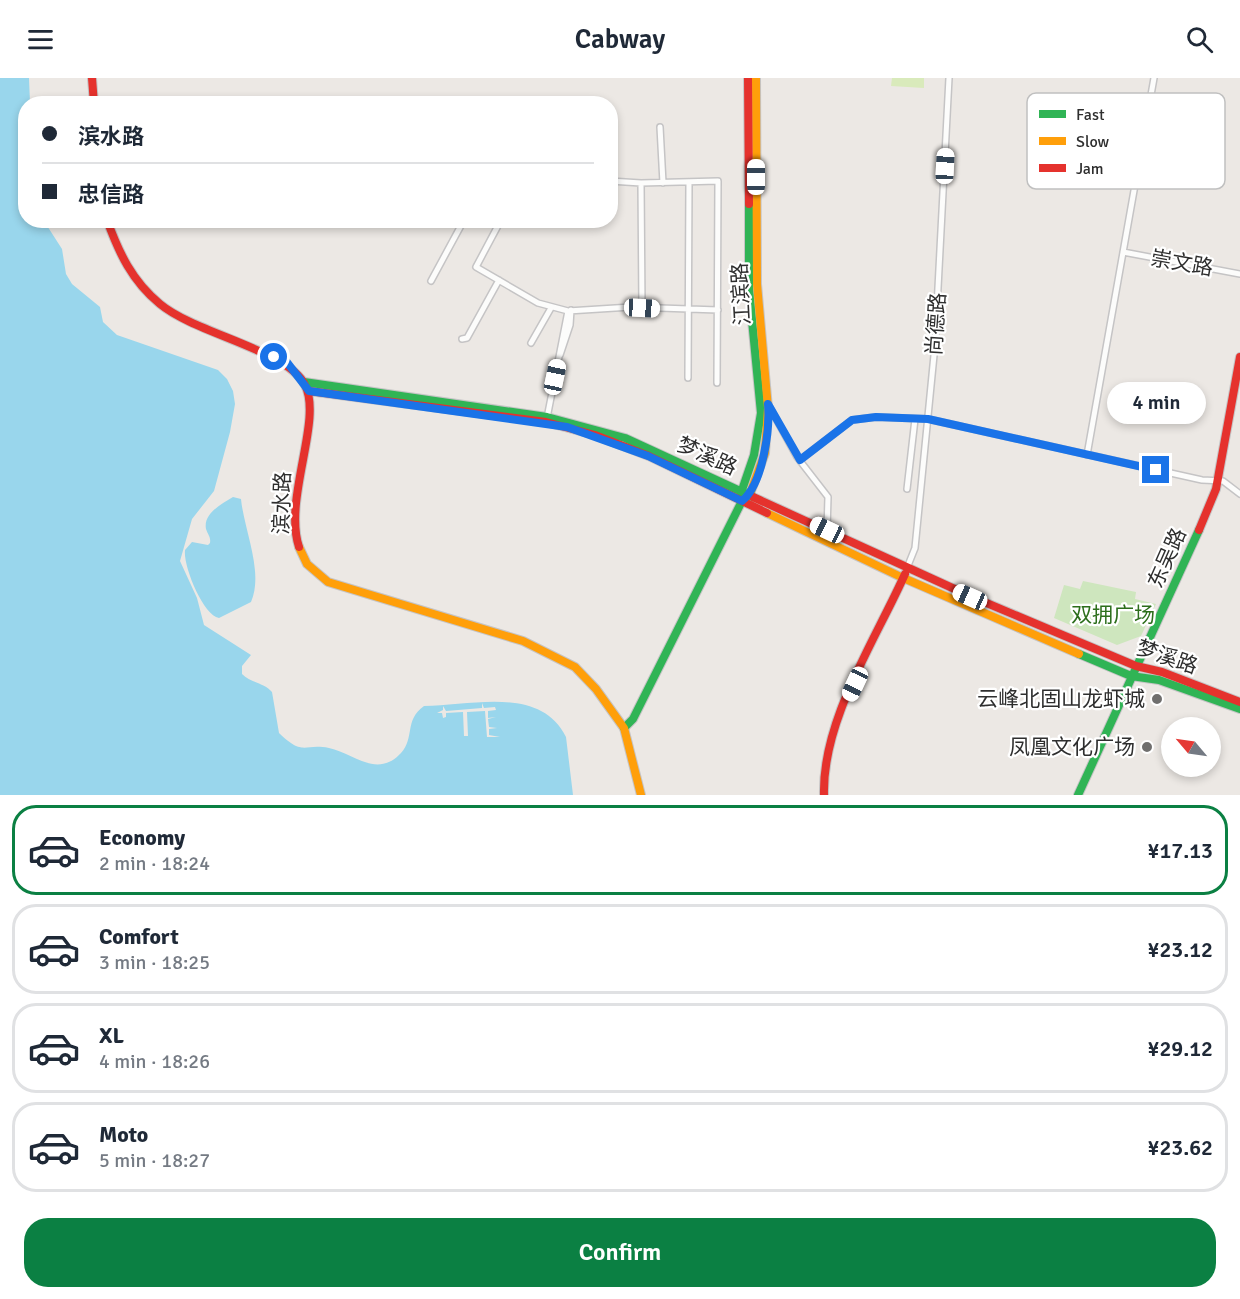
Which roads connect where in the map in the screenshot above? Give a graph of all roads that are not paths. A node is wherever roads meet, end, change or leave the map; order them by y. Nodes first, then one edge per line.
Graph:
1 (92, 78) edge
2 (748, 78) edge
3 (756, 78) edge
4 (950, 78) edge
5 (1154, 78) edge
6 (1151, 93) edge
7 (93, 96) edge
8 (660, 127) dead end
9 (618, 182) edge
10 (689, 182) junction
11 (640, 183) junction
12 (663, 183) junction
13 (1134, 189) edge
14 (109, 228) edge
15 (460, 228) edge
16 (497, 228) edge
17 (1123, 252) junction
18 (1240, 274) edge
19 (499, 280) junction
20 (431, 282) dead end
21 (551, 308) junction
22 (642, 308) junction
23 (688, 309) junction
24 (569, 310) junction
25 (718, 310) junction
26 (462, 339) dead end
27 (531, 343) dead end
28 (1240, 357) edge
29 (688, 378) dead end
30 (304, 382) junction
31 (717, 383) dead end
32 (1240, 384) edge
33 (309, 391) junction
34 (768, 404) junction
35 (546, 419) junction
36 (915, 419) junction
37 (928, 419) junction
38 (1087, 455) junction
39 (800, 460) junction
40 (1221, 481) junction
41 (907, 489) dead end
42 (741, 491) junction
43 (750, 494) junction
44 (1240, 494) edge
45 (742, 501) junction
46 (827, 530) junction
47 (907, 568) junction
48 (903, 578) junction
49 (1139, 667) junction
50 (1134, 677) junction
51 (1240, 702) edge
52 (1240, 709) edge
53 (624, 728) junction
54 (641, 795) edge
55 (824, 795) edge
56 (1078, 795) edge
57 (1083, 795) edge

1 - 7 main road
2 - 42 main road, 江滨路
3 - 34 main road, 江滨路
4 - 37 street, 尚德路
5 - 6 street
8 - 12 street
9 - 11 street
10 - 12 street
10 - 23 street
10 - 25 street
11 - 12 street
11 - 22 street
13 - 17 street
14 - 30 main road, 滨水路
15 - 20 street
16 - 19 street
17 - 18 street, 崇文路
17 - 38 street
19 - 21 street
19 - 26 street
21 - 24 street
21 - 27 street
22 - 23 street
22 - 24 street
23 - 25 street
23 - 29 street
24 - 35 street
25 - 31 street
28 - 40 main road, 东吴路
30 - 33 main road, 滨水路
30 - 35 main road, 梦溪路
32 - 40 main road, 东吴路
33 - 35 main road, 梦溪路
33 - 53 main road, 滨水路
34 - 39 street
34 - 43 main road, 江滨路
35 - 42 main road, 梦溪路
35 - 45 main road, 梦溪路
36 - 37 street
36 - 39 street
36 - 41 street
37 - 38 street
37 - 47 street, 尚德路
38 - 40 street
39 - 46 street
40 - 44 street
40 - 49 main road, 东吴路
42 - 43 main road, 梦溪路
42 - 45 main road, 江滨路
43 - 45 main road, 江滨路
43 - 46 main road, 梦溪路
45 - 48 main road, 梦溪路
45 - 53 main road, 江滨路
46 - 47 main road, 梦溪路
47 - 48 main road
47 - 49 main road, 梦溪路
48 - 50 main road, 梦溪路
48 - 55 main road
49 - 50 main road, 东吴路
49 - 51 main road, 梦溪路
50 - 52 main road, 梦溪路
50 - 56 main road, 东吴路
50 - 57 main road, 东吴路
53 - 54 main road, 滨水路

